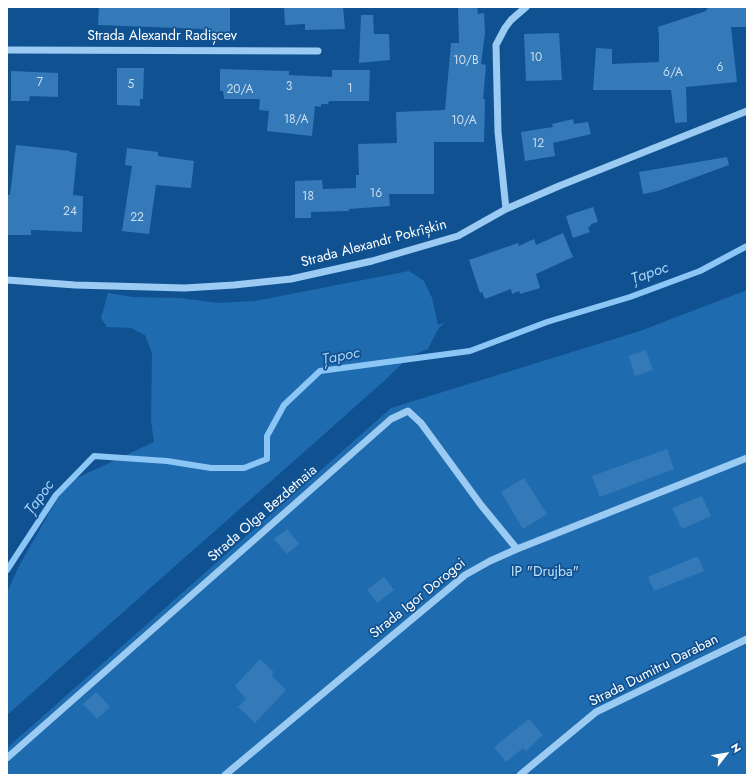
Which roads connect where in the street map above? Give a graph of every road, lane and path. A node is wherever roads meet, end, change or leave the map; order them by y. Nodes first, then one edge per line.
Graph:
1 (526, 7) edge
2 (7, 50) edge
3 (318, 50) dead end
4 (747, 111) edge
5 (506, 209) junction
6 (7, 280) edge
7 (747, 458) edge
8 (517, 549) junction
9 (747, 639) edge
10 (7, 758) edge
11 (225, 775) edge
12 (520, 775) edge

1 - 5 street
2 - 3 street, Strada Alexandr Radișcev
4 - 5 street, Strada Alexandr Pokrîșkin
5 - 6 street, Strada Alexandr Pokrîșkin
7 - 8 street, Strada Igor Dorogoi
8 - 10 street, Strada Olga Bezdetnaia
8 - 11 street, Strada Igor Dorogoi
9 - 12 street, Strada Dumitru Daraban

